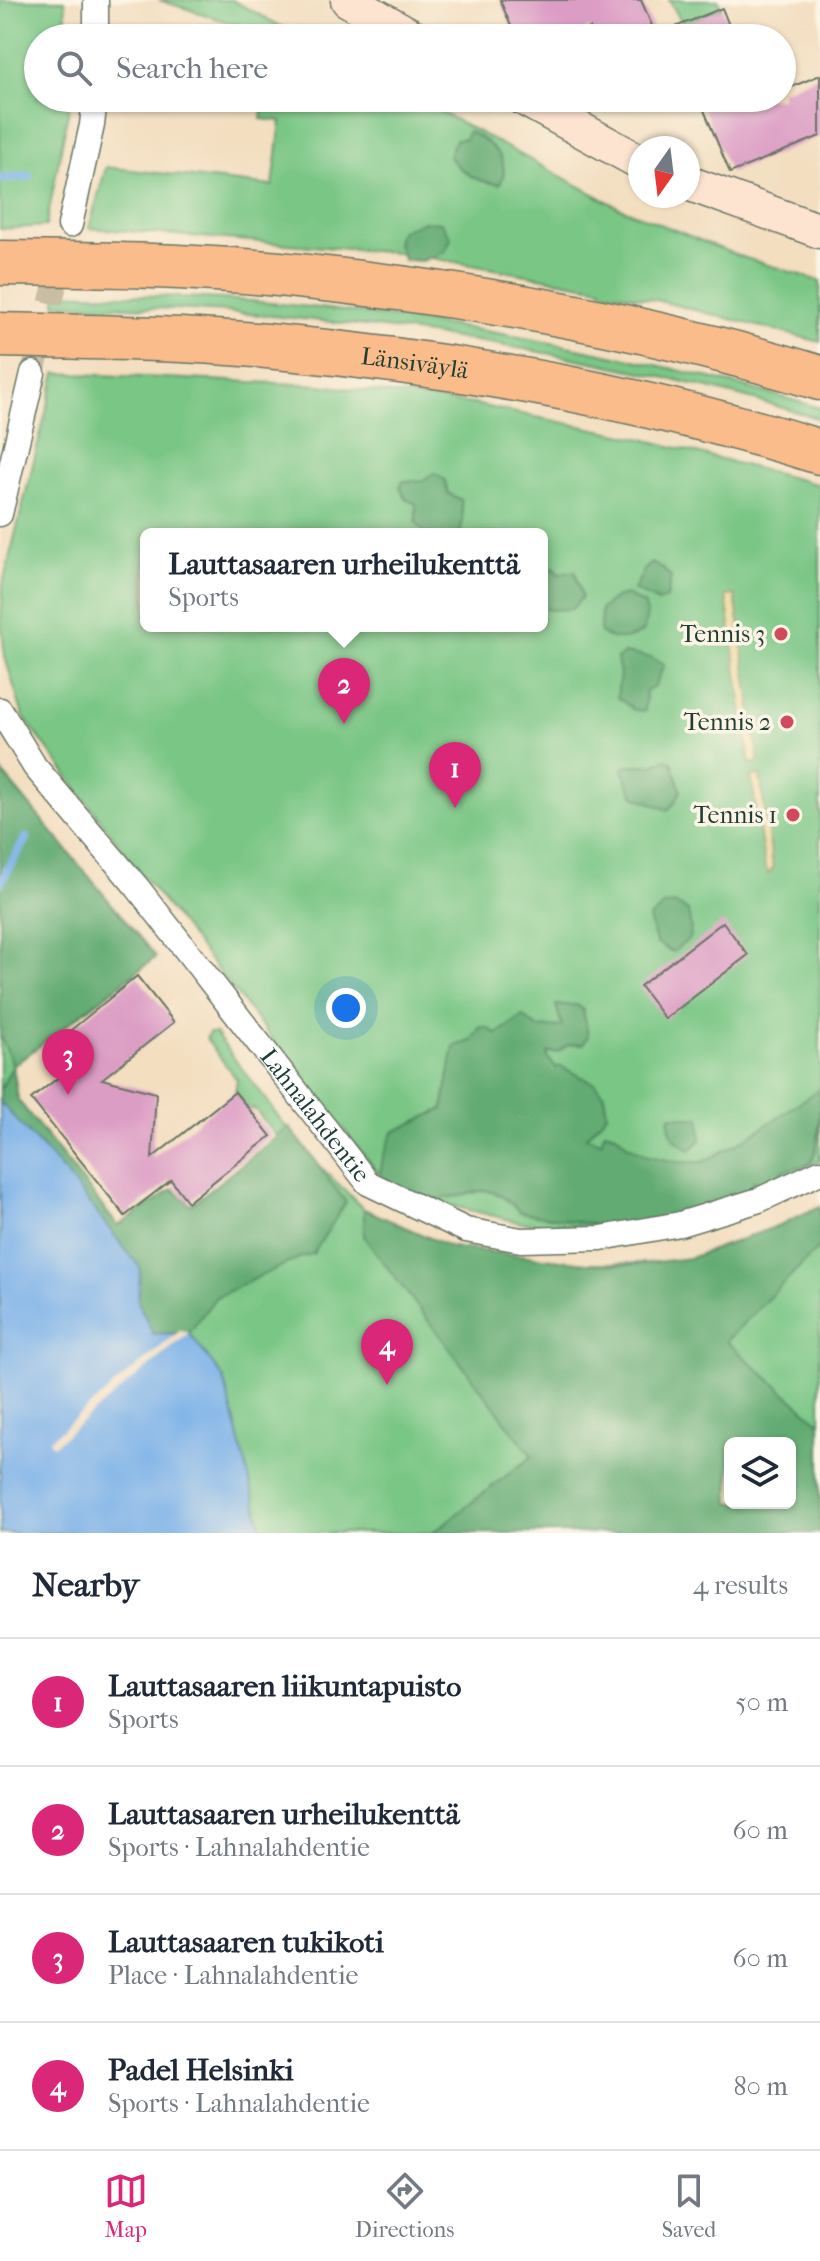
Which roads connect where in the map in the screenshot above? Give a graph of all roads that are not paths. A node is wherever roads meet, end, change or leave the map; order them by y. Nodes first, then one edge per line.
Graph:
1 (96, 0) edge
2 (348, 0) edge
3 (96, 24) edge
4 (390, 24) edge
5 (93, 112) edge
6 (549, 112) edge
7 (628, 155) edge
8 (700, 187) edge
9 (70, 225) tunnel mouth
10 (820, 231) edge
11 (0, 263) edge
12 (0, 335) edge
13 (33, 373) tunnel mouth
14 (820, 378) edge
15 (820, 452) edge
16 (0, 514) edge
17 (0, 710) edge
18 (820, 1172) edge

1 - 3 street
2 - 4 main road
5 - 9 street
6 - 7 main road
8 - 10 main road
11 - 14 highway
12 - 15 highway, Länsiväylä
13 - 16 street
17 - 18 street, Lahnalahdentie

